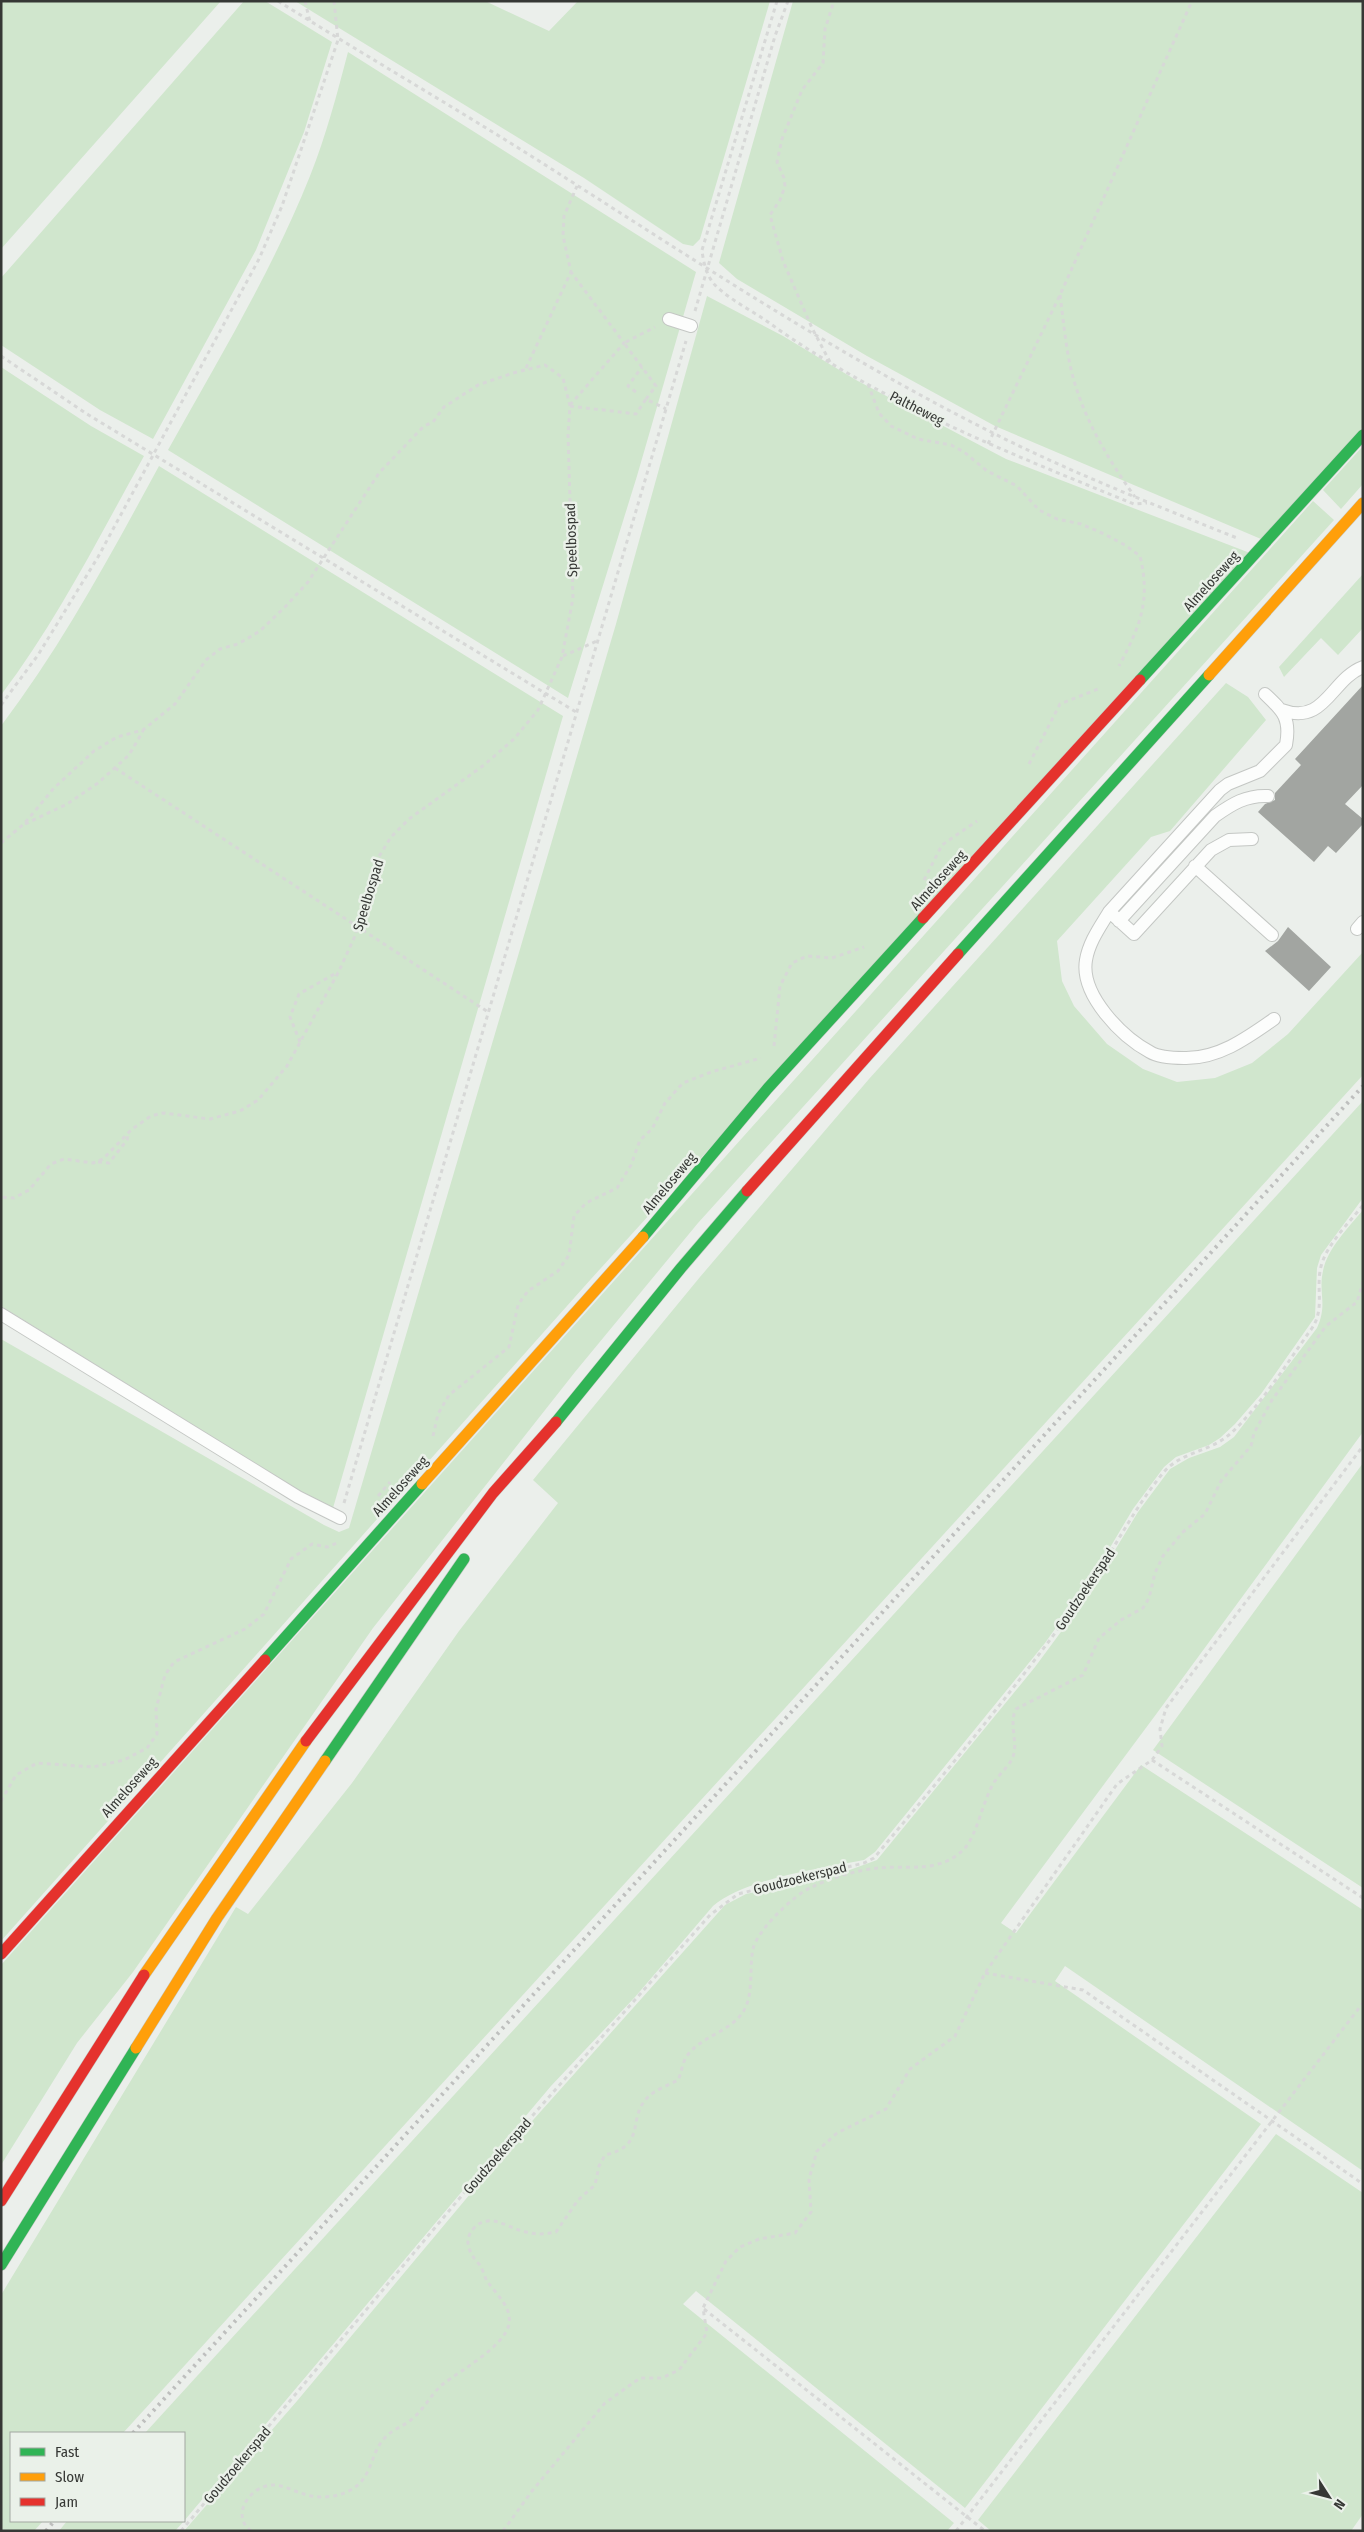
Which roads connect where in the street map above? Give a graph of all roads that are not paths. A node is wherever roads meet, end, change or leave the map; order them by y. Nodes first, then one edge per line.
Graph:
1 (669, 319) road end
2 (691, 326) road end
3 (1363, 435) edge
4 (1363, 504) edge
5 (1363, 660) edge
6 (1358, 669) edge
7 (1265, 694) dead end
8 (1282, 710) junction
9 (1268, 796) dead end
10 (1252, 839) dead end
11 (1195, 866) junction
12 (1109, 912) junction
13 (1119, 921) junction
14 (1272, 935) dead end
15 (1274, 1020) dead end
16 (1, 1314) edge
17 (560, 1417) junction
18 (515, 1485) dead end
19 (340, 1518) road end
20 (473, 1547) dead end
21 (1, 1954) edge
22 (1, 2201) edge
23 (1, 2265) edge

1 - 2 lane
3 - 21 main road, Almeloseweg
4 - 17 main road
5 - 6 lane
6 - 8 lane
7 - 8 lane
8 - 12 lane
9 - 13 lane
10 - 11 lane
11 - 13 lane
11 - 14 lane
12 - 13 lane
12 - 15 lane
16 - 19 lane
17 - 18 main road
17 - 22 main road
20 - 23 main road

